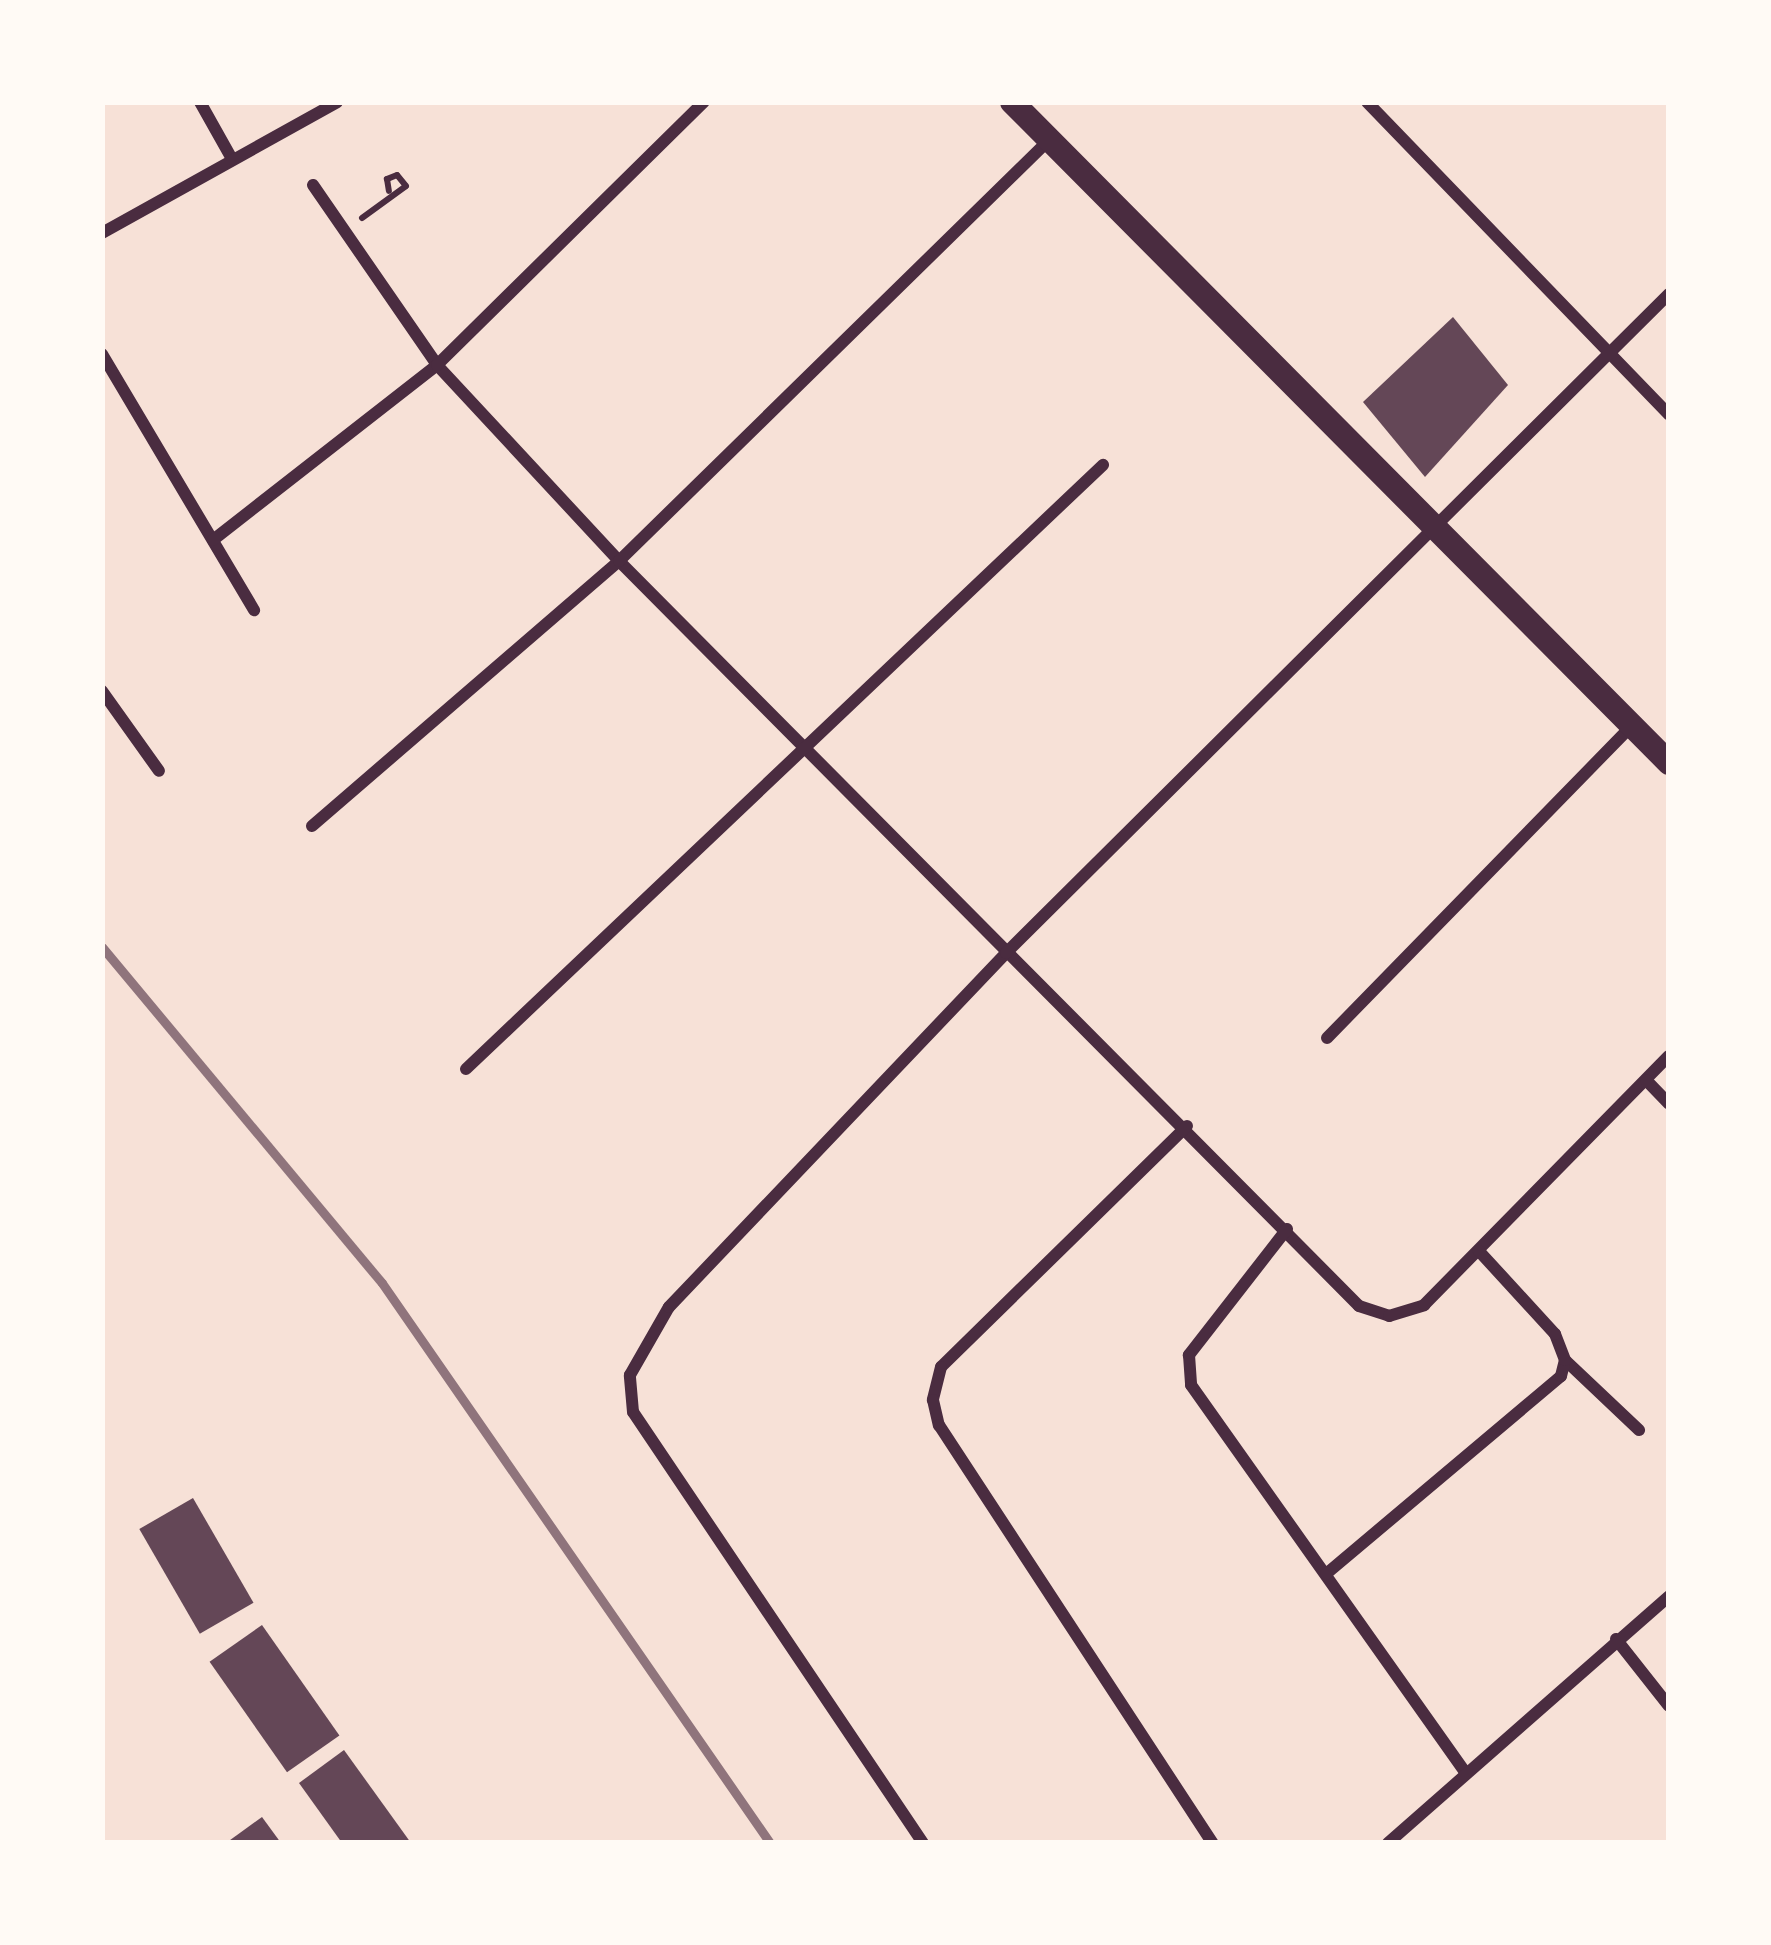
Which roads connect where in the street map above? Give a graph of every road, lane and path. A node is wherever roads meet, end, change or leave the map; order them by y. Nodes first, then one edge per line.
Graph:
1 (200, 102) edge
2 (337, 102) edge
3 (704, 102) edge
4 (1012, 102) edge
5 (1367, 102) edge
6 (1048, 141) junction
7 (232, 159) junction
8 (313, 185) dead end
9 (389, 191) dead end
10 (346, 232) junction
11 (102, 233) edge
12 (1669, 294) edge
13 (1608, 353) junction
14 (102, 354) edge
15 (437, 365) junction
16 (1669, 415) edge
17 (1102, 465) dead end
18 (1432, 523) junction
19 (213, 540) junction
20 (619, 561) junction
21 (254, 610) dead end
22 (102, 691) edge
23 (1632, 725) junction
24 (808, 745) junction
25 (1669, 763) edge
26 (159, 771) dead end
27 (312, 826) dead end
28 (1006, 953) junction
29 (1327, 1038) dead end
30 (1669, 1056) edge
31 (466, 1069) dead end
32 (1646, 1080) junction
33 (1669, 1104) edge
34 (1187, 1126) junction
35 (1287, 1229) junction
36 (1479, 1251) junction
37 (1565, 1360) junction
38 (1639, 1430) dead end
39 (1326, 1574) junction
40 (1669, 1596) edge
41 (1616, 1639) junction
42 (1669, 1706) edge
43 (1466, 1773) junction
44 (923, 1843) edge
45 (1213, 1843) edge
46 (1388, 1843) edge

1 - 7 street
2 - 7 street
3 - 15 street
4 - 6 main road
5 - 13 street
6 - 18 main road
6 - 20 street
7 - 11 street
8 - 10 street
9 - 10 path
10 - 15 street
12 - 13 street
13 - 16 street
13 - 18 street
14 - 19 street
15 - 19 street
15 - 20 street
17 - 24 street
18 - 23 main road
18 - 28 street
19 - 21 street
20 - 24 street
20 - 27 street
22 - 26 street
23 - 25 main road
23 - 29 street
24 - 28 street
24 - 31 street
28 - 34 street
28 - 44 street
30 - 32 street
32 - 33 street
32 - 36 street
34 - 35 street
34 - 45 street
35 - 36 street
35 - 39 street
36 - 37 street
37 - 38 street
37 - 39 street
39 - 43 street
40 - 41 street
41 - 42 street
41 - 43 street
43 - 46 street

